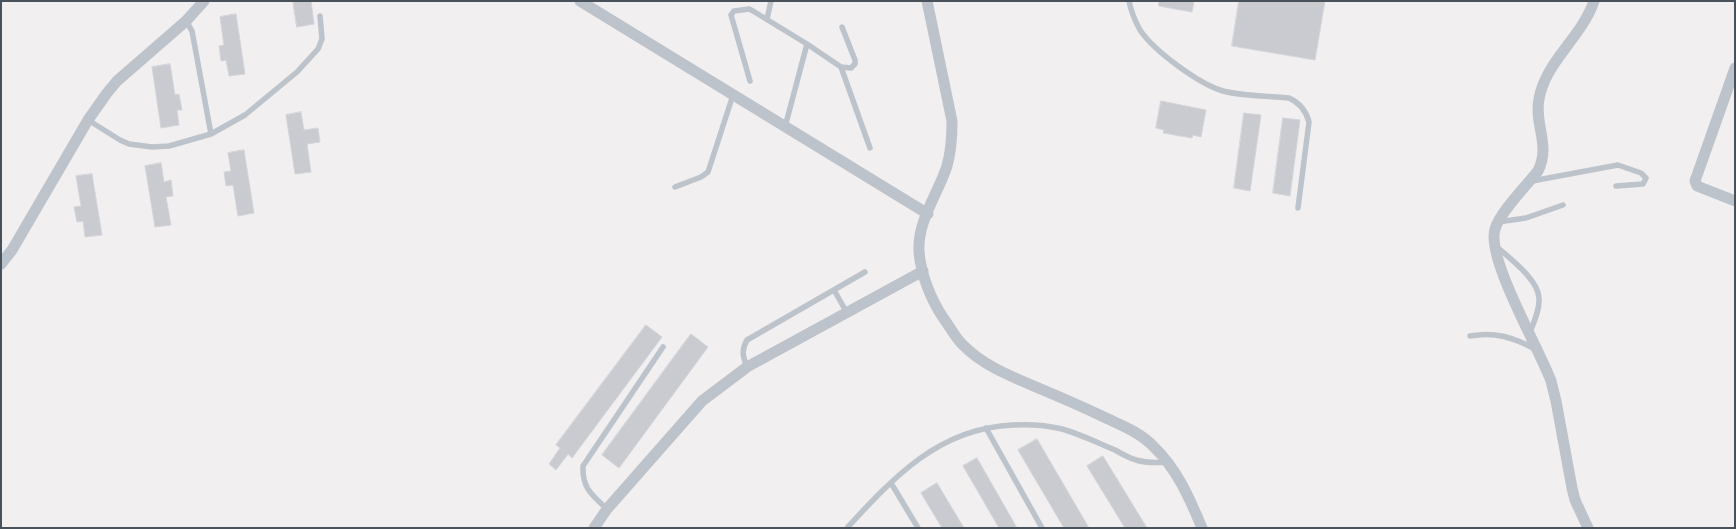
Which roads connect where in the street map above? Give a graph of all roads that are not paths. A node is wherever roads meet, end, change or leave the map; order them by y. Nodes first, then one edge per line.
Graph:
1 (204, 1) edge
2 (580, 1) edge
3 (771, 1) edge
4 (927, 1) edge
5 (1129, 1) edge
6 (1594, 1) edge
7 (320, 16) dead end
8 (767, 19) junction
9 (186, 21) junction
10 (842, 27) dead end
11 (807, 44) junction
12 (841, 67) junction
13 (1735, 68) edge
14 (750, 81) dead end
15 (734, 95) junction
16 (88, 120) junction
17 (785, 127) junction
18 (211, 134) junction
19 (870, 148) dead end
20 (1530, 181) junction
21 (1616, 186) dead end
22 (675, 187) dead end
23 (1735, 201) edge
24 (1563, 205) dead end
25 (1298, 208) dead end
26 (928, 214) junction
27 (1497, 222) junction
28 (1494, 245) junction
29 (1, 264) edge
30 (923, 271) junction
31 (865, 272) dead end
32 (834, 290) junction
33 (847, 313) junction
34 (1530, 334) junction
35 (1470, 336) dead end
36 (663, 347) dead end
37 (1538, 350) junction
38 (747, 367) junction
39 (986, 428) junction
40 (1168, 462) junction
41 (891, 483) junction
42 (607, 510) junction
43 (594, 528) edge
44 (847, 528) edge
45 (918, 528) edge
46 (1042, 528) edge
47 (1202, 528) edge
48 (1588, 528) edge

1 - 9 street
2 - 15 street
3 - 8 lane
4 - 26 street
5 - 25 lane
6 - 20 street
7 - 18 lane
8 - 11 lane
8 - 14 lane
9 - 16 street
9 - 18 lane
10 - 12 lane
11 - 12 lane
11 - 17 lane
12 - 19 lane
13 - 23 street
15 - 17 street
15 - 22 lane
16 - 18 lane
16 - 29 street
17 - 26 street
20 - 21 lane
20 - 27 street
24 - 27 lane
26 - 30 street
27 - 28 street
28 - 34 street
28 - 34 lane
30 - 33 street
30 - 40 street
31 - 32 lane
32 - 33 lane
32 - 38 lane
33 - 38 street
34 - 37 street
35 - 37 lane
36 - 42 lane
37 - 48 street
38 - 42 street
39 - 40 lane
39 - 41 lane
39 - 46 lane
40 - 47 street
41 - 44 lane
41 - 45 lane
42 - 43 street

